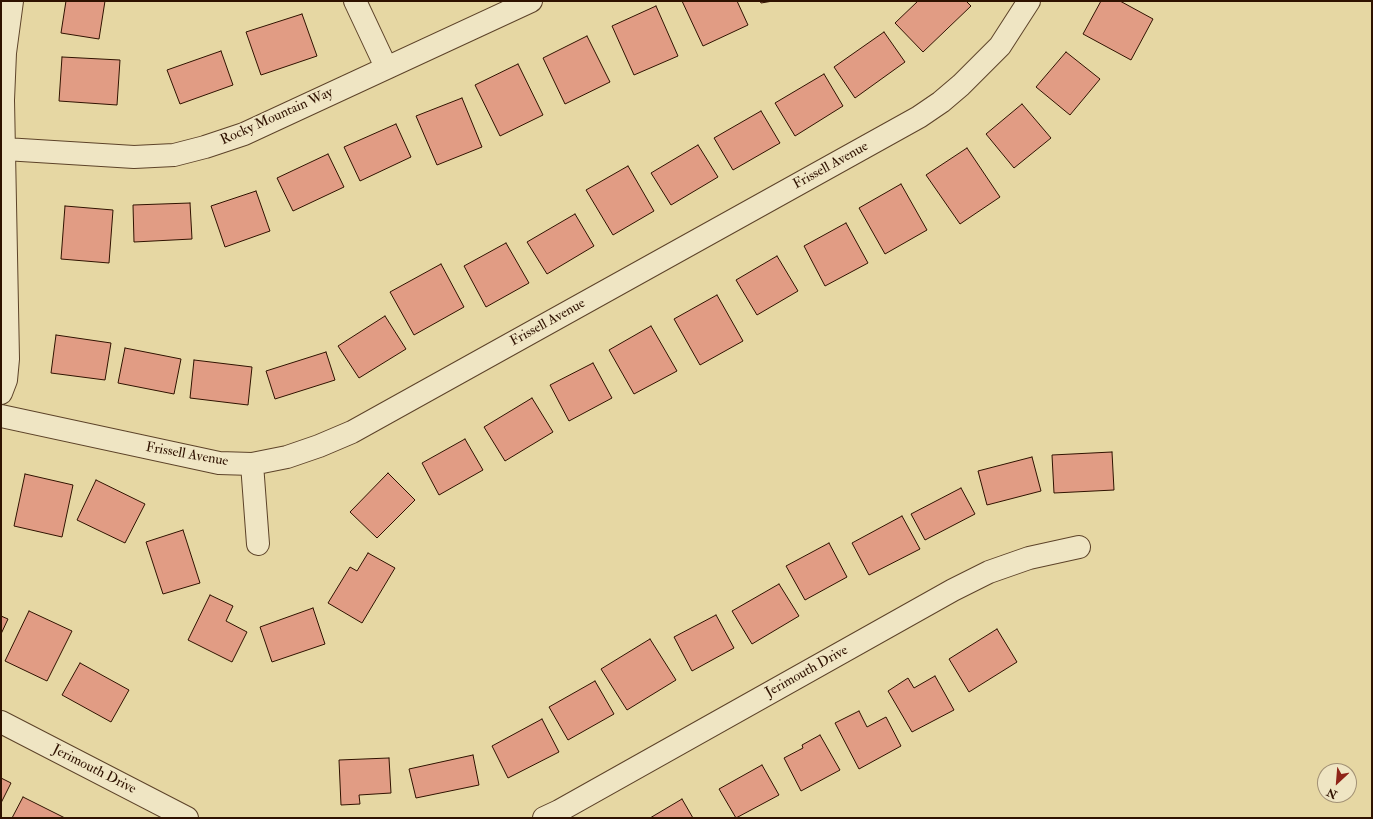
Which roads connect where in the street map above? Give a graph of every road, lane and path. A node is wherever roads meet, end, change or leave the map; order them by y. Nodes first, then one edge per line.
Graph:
1 (12, 1) edge
2 (355, 1) edge
3 (531, 1) edge
4 (1028, 1) edge
5 (386, 67) junction
6 (5, 149) junction
7 (1, 393) edge
8 (1, 416) edge
9 (252, 464) junction
10 (258, 544) dead end
11 (1079, 547) dead end
12 (1, 722) edge
13 (555, 816) edge
14 (187, 818) edge

1 - 6 street
2 - 5 street
3 - 5 street, Rocky Mountain Way
4 - 9 street, Frissell Avenue
5 - 6 street, Rocky Mountain Way
6 - 7 street
8 - 9 street, Frissell Avenue
9 - 10 street
11 - 13 street, Jerimouth Drive
12 - 14 street, Jerimouth Drive

